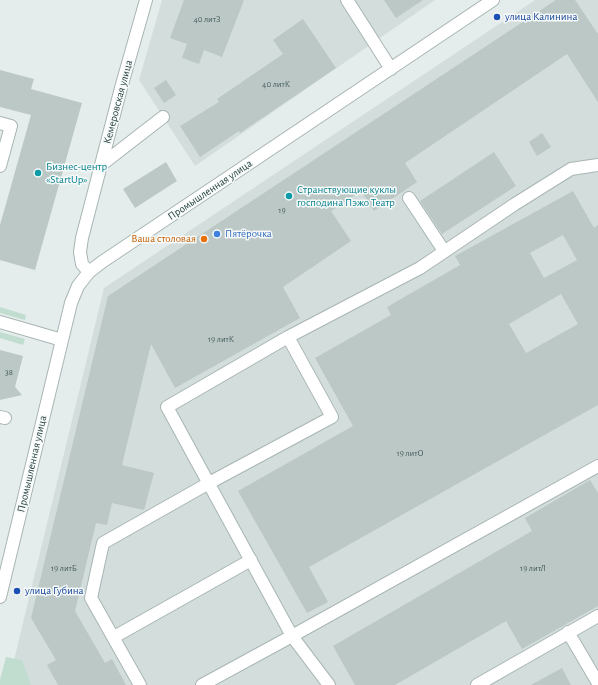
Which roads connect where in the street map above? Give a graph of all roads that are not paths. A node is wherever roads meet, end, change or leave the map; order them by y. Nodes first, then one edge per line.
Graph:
1 (146, 0) edge
2 (346, 0) edge
3 (493, 0) edge
4 (391, 69) junction
5 (163, 117) dead end
6 (0, 123) edge
7 (101, 165) junction
8 (598, 165) edge
9 (0, 166) edge
10 (409, 198) dead end
11 (444, 251) junction
12 (89, 272) junction
13 (0, 322) edge
14 (288, 337) junction
15 (62, 340) junction
16 (598, 466) edge
17 (209, 483) junction
18 (251, 560) junction
19 (0, 597) edge
20 (598, 616) edge
21 (568, 632) junction
22 (292, 636) junction
23 (114, 637) junction
24 (598, 683) edge
25 (140, 685) edge
26 (202, 685) edge
27 (329, 685) edge
28 (477, 685) edge

1 - 7 street, Кемеровская улица
2 - 4 street
3 - 4 street, Промышленная улица
4 - 12 street, Промышленная улица
5 - 7 street
6 - 9 street
7 - 12 street, Кемеровская улица
8 - 11 street
10 - 11 street
11 - 14 street
12 - 15 street, Промышленная улица
13 - 15 street
14 - 17 street
14 - 17 street
15 - 19 street, Промышленная улица
16 - 22 street
17 - 18 street
17 - 23 street
18 - 22 street
18 - 23 street
20 - 21 street
21 - 24 street
21 - 28 street
22 - 26 street
22 - 27 street
23 - 25 street

